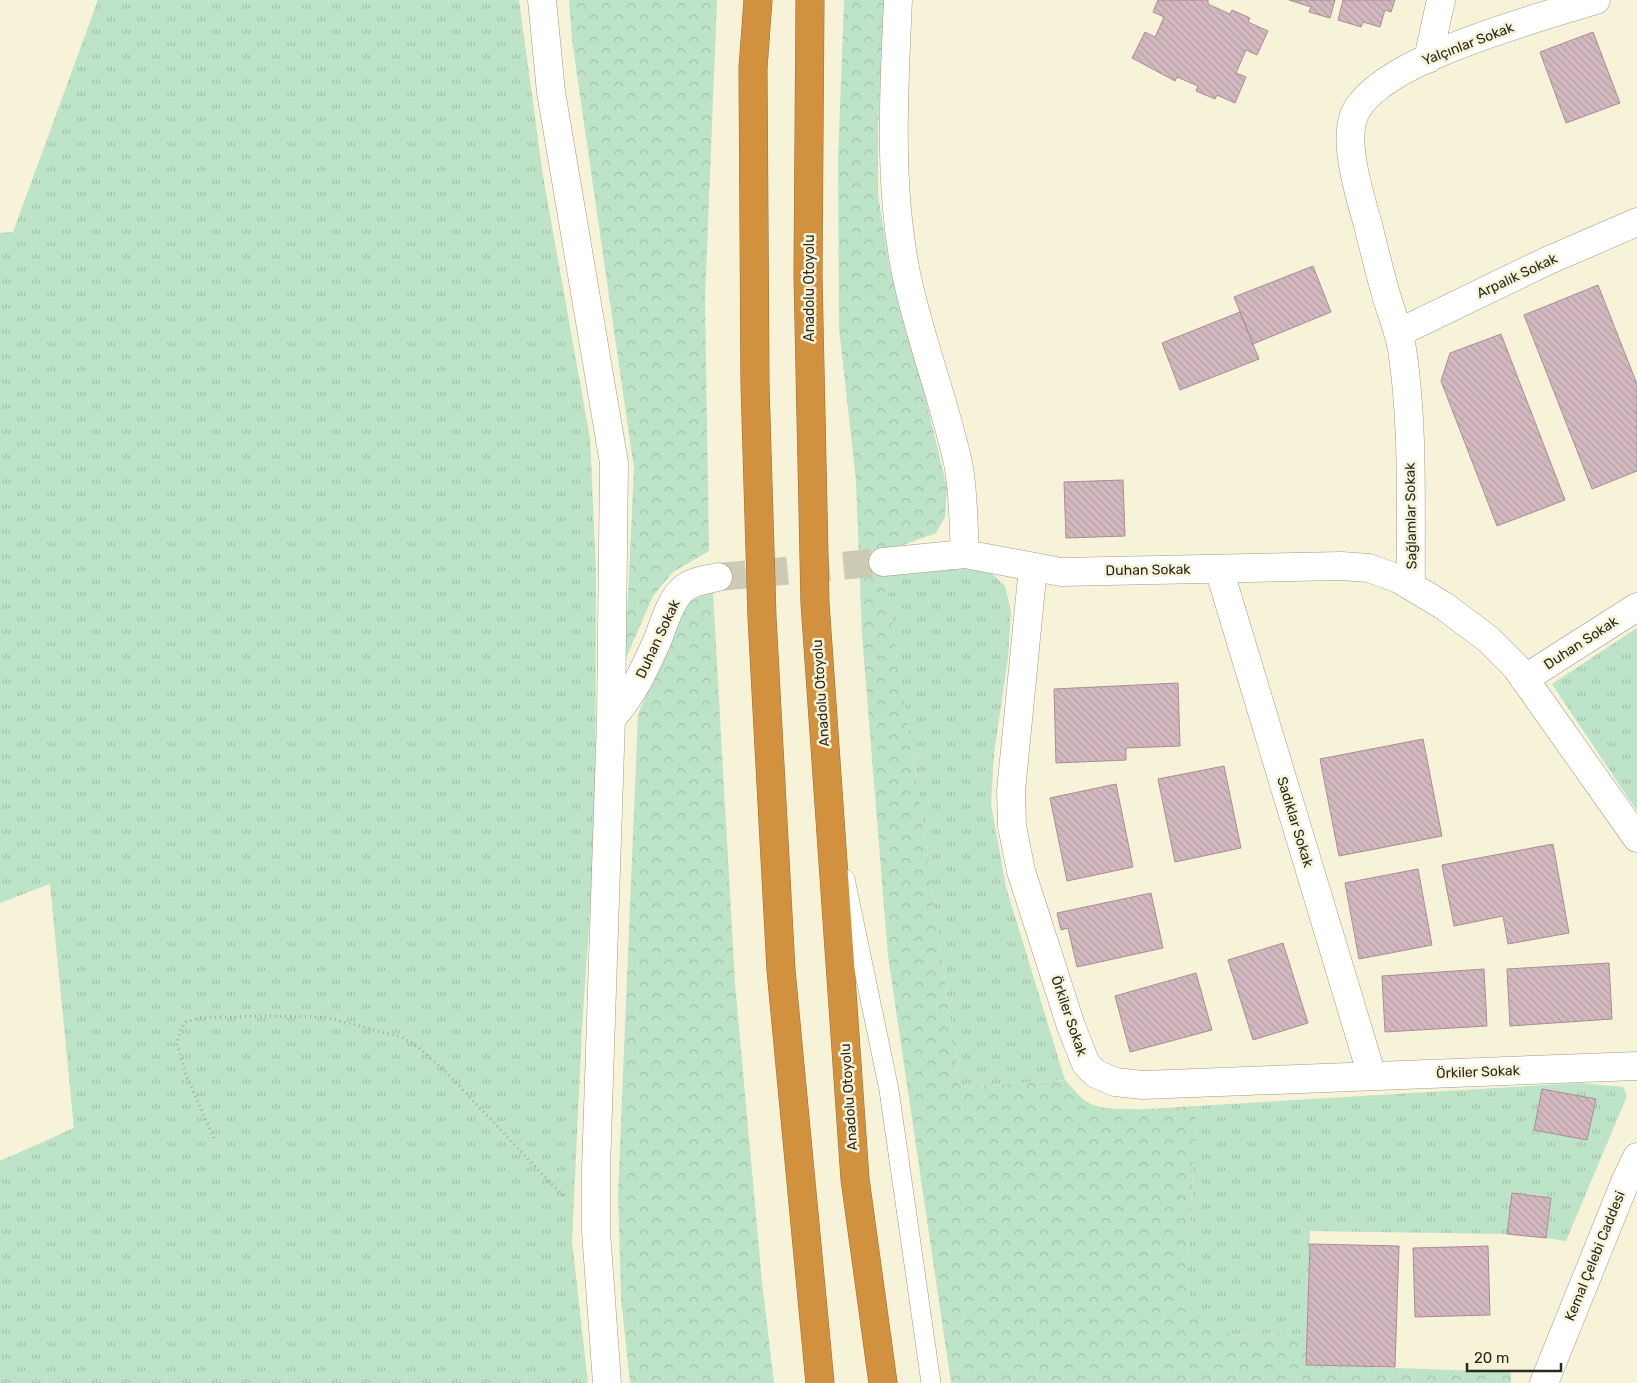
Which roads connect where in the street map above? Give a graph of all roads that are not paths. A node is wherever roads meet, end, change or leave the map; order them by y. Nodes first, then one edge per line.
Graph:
1 (542, 0) edge
2 (758, 0) edge
3 (810, 0) edge
4 (898, 0) edge
5 (1441, 0) edge
6 (1596, 0) edge
7 (1428, 59) junction
8 (1355, 112) joint
9 (1637, 222) edge
10 (1398, 333) junction
11 (965, 554) junction
12 (883, 562) tunnel mouth
13 (1032, 566) junction
14 (1219, 569) junction
15 (718, 577) tunnel mouth
16 (1411, 586) junction
17 (1637, 607) edge
18 (1524, 679) junction
19 (611, 719) junction
20 (828, 800) junction
21 (1637, 838) edge
22 (1637, 1066) edge
23 (1372, 1076) junction
24 (1637, 1158) edge
25 (607, 1383) edge
26 (820, 1383) edge
27 (883, 1383) edge
28 (931, 1383) edge
29 (1544, 1383) edge

1 - 19 street
2 - 26 highway
3 - 20 highway, Anadolu Otoyolu
4 - 11 street
5 - 7 street
6 - 7 street, Yalçınlar Sokak
7 - 8 street, Yalçınlar Sokak
8 - 10 street, Sağlamlar Sokak
9 - 10 street, Arpalık Sokak
10 - 16 street, Sağlamlar Sokak
11 - 12 street, Duhan Sokak
11 - 13 street, Duhan Sokak
13 - 14 street, Duhan Sokak
13 - 23 street, Örkiler Sokak
14 - 16 street, Duhan Sokak
14 - 23 street, Sadıklar Sokak
15 - 19 street, Duhan Sokak
16 - 18 street, Sağlamlar Sokak
17 - 18 street, Duhan Sokak
18 - 21 street, Sağlamlar Sokak
19 - 25 street
20 - 27 highway, Anadolu Otoyolu
20 - 28 lane
22 - 23 street, Örkiler Sokak
24 - 29 street, Kemal Çelebi Caddesi

